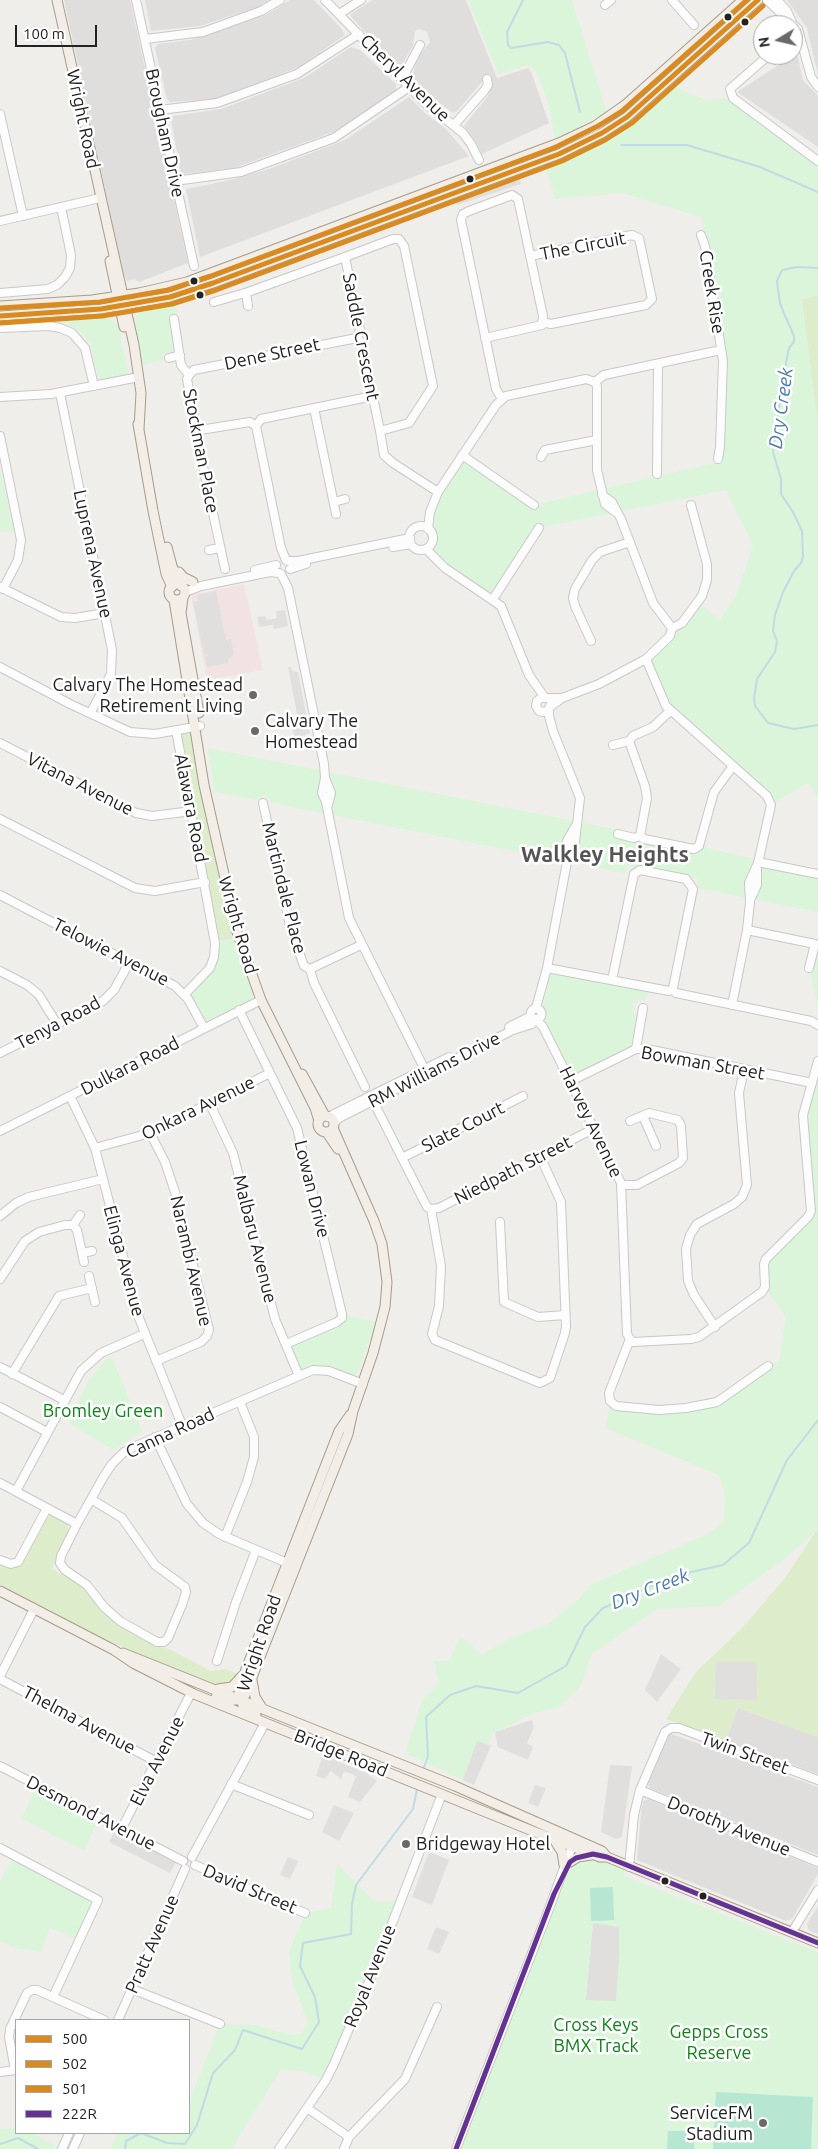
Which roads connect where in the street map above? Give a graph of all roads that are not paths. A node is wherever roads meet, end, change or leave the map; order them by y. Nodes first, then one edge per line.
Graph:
1 (57, 0) edge
2 (136, 0) edge
3 (280, 0) edge
4 (325, 0) edge
5 (361, 0) edge
6 (672, 0) edge
7 (743, 0) edge
8 (758, 0) edge
9 (767, 0) edge
10 (777, 0) edge
11 (339, 14) junction
12 (785, 15) edge
13 (789, 15) edge
14 (694, 25) dead end
15 (358, 34) junction
16 (145, 39) junction
17 (420, 44) dead end
18 (803, 49) edge
19 (757, 65) edge
20 (402, 80) junction
21 (487, 80) dead end
22 (409, 86) junction
23 (818, 87) edge
24 (160, 110) junction
25 (0, 114) edge
26 (454, 125) junction
27 (479, 160) dead end
28 (818, 161) edge
29 (175, 181) junction
30 (100, 198) junction
31 (61, 207) junction
32 (23, 216) junction
33 (0, 221) edge
34 (701, 235) dead end
35 (530, 256) junction
36 (344, 258) junction
37 (194, 266) dead end
38 (117, 280) junction
39 (0, 293) edge
40 (138, 293) junction
41 (246, 293) junction
42 (120, 296) junction
43 (92, 300) junction
44 (146, 302) junction
45 (214, 302) dead end
46 (0, 306) edge
47 (123, 306) junction
48 (248, 306) dead end
49 (101, 309) junction
50 (0, 316) edge
51 (174, 319) dead end
52 (542, 322) junction
53 (127, 325) junction
54 (0, 328) edge
55 (357, 338) junction
56 (485, 338) junction
57 (721, 350) junction
58 (180, 355) junction
59 (169, 358) dead end
60 (658, 364) junction
61 (188, 375) junction
62 (134, 378) junction
63 (595, 382) junction
64 (94, 386) junction
65 (60, 393) junction
66 (373, 396) junction
67 (0, 397) edge
68 (502, 399) junction
69 (314, 408) junction
70 (256, 426) junction
71 (139, 429) junction
72 (200, 430) junction
73 (380, 431) junction
74 (0, 436) edge
75 (597, 440) junction
76 (462, 455) junction
77 (541, 457) dead end
78 (718, 459) dead end
79 (657, 474) dead end
80 (438, 492) junction
81 (345, 499) dead end
82 (334, 502) junction
83 (534, 505) dead end
84 (690, 505) dead end
85 (153, 506) junction
86 (336, 514) dead end
87 (425, 528) junction
88 (539, 528) dead end
89 (164, 537) junction
90 (410, 541) junction
91 (630, 542) junction
92 (429, 547) junction
93 (220, 548) junction
94 (209, 550) dead end
95 (283, 567) junction
96 (225, 569) dead end
97 (193, 582) junction
98 (172, 587) junction
99 (2, 588) edge
100 (181, 592) junction
101 (493, 599) junction
102 (105, 613) junction
103 (672, 628) junction
104 (590, 641) dead end
105 (646, 659) junction
106 (0, 667) edge
107 (545, 704) junction
108 (670, 710) junction
109 (91, 712) junction
110 (198, 726) junction
111 (176, 730) junction
112 (629, 742) junction
113 (0, 743) edge
114 (613, 744) dead end
115 (732, 766) junction
116 (263, 803) dead end
117 (192, 811) junction
118 (0, 819) edge
119 (618, 834) dead end
120 (640, 836) junction
121 (757, 864) junction
122 (818, 874) edge
123 (205, 882) junction
124 (0, 895) edge
125 (746, 930) junction
126 (361, 944) junction
127 (129, 963) junction
128 (547, 968) junction
129 (809, 968) dead end
130 (310, 969) junction
131 (0, 971) edge
132 (612, 980) junction
133 (673, 991) junction
134 (185, 994) junction
135 (261, 1000) junction
136 (732, 1005) junction
137 (644, 1008) dead end
138 (239, 1010) junction
139 (537, 1015) junction
140 (57, 1024) junction
141 (818, 1025) edge
142 (204, 1028) junction
143 (636, 1049) junction
144 (0, 1053) edge
145 (818, 1061) edge
146 (744, 1070) junction
147 (426, 1072) junction
148 (270, 1073) junction
149 (360, 1076) junction
150 (352, 1080) dead end
151 (571, 1081) junction
152 (812, 1083) junction
153 (365, 1088) dead end
154 (70, 1096) junction
155 (524, 1096) dead end
156 (372, 1099) junction
157 (210, 1104) junction
158 (643, 1116) junction
159 (630, 1121) dead end
160 (328, 1123) junction
161 (595, 1128) junction
162 (0, 1131) edge
163 (150, 1133) junction
164 (656, 1146) dead end
165 (95, 1148) junction
166 (540, 1156) junction
167 (402, 1158) junction
168 (104, 1179) junction
169 (622, 1185) junction
170 (431, 1209) junction
171 (80, 1215) dead end
172 (0, 1216) edge
173 (500, 1222) dead end
174 (73, 1225) junction
175 (92, 1251) dead end
176 (82, 1253) junction
177 (84, 1262) dead end
178 (89, 1276) dead end
179 (0, 1278) edge
180 (92, 1288) junction
181 (96, 1302) dead end
182 (565, 1315) junction
183 (715, 1326) junction
184 (144, 1334) junction
185 (630, 1339) junction
186 (286, 1344) junction
187 (156, 1361) junction
188 (768, 1366) dead end
189 (0, 1367) edge
190 (12, 1374) junction
191 (299, 1376) junction
192 (363, 1384) junction
193 (64, 1400) junction
194 (240, 1402) junction
195 (0, 1407) edge
196 (182, 1425) junction
197 (47, 1432) junction
198 (155, 1437) junction
199 (0, 1483) edge
200 (16, 1491) junction
201 (92, 1499) junction
202 (47, 1508) junction
203 (77, 1524) junction
204 (224, 1537) junction
205 (256, 1550) junction
206 (0, 1560) edge
207 (291, 1565) junction
208 (0, 1591) edge
209 (34, 1609) junction
210 (114, 1650) junction
211 (217, 1661) dead end
212 (249, 1674) junction
213 (0, 1678) edge
214 (161, 1678) junction
215 (215, 1690) junction
216 (192, 1693) junction
217 (240, 1699) junction
218 (262, 1708) junction
219 (265, 1723) junction
220 (275, 1727) junction
221 (319, 1731) junction
222 (314, 1743) junction
223 (157, 1762) junction
224 (0, 1766) edge
225 (818, 1780) edge
226 (446, 1783) junction
227 (231, 1784) junction
228 (640, 1790) junction
229 (442, 1794) junction
230 (476, 1795) junction
231 (472, 1805) junction
232 (309, 1815) dead end
233 (122, 1828) junction
234 (553, 1839) junction
235 (575, 1843) junction
236 (0, 1848) edge
237 (593, 1854) junction
238 (607, 1857) junction
239 (194, 1861) junction
240 (818, 1862) edge
241 (567, 1864) junction
242 (184, 1865) junction
243 (629, 1867) junction
244 (818, 1890) edge
245 (306, 1913) dead end
246 (792, 1932) junction
247 (818, 1942) edge
248 (132, 1989) junction
249 (53, 1997) junction
250 (437, 2007) dead end
251 (190, 2016) edge
252 (102, 2019) edge
253 (118, 2019) edge
254 (220, 2024) dead end
255 (15, 2065) edge
256 (15, 2070) edge
257 (0, 2072) edge
258 (307, 2108) junction
259 (69, 2134) edge
260 (80, 2134) edge
261 (349, 2137) junction
262 (62, 2149) edge
263 (73, 2149) edge
264 (279, 2149) edge
265 (344, 2149) edge
266 (456, 2149) edge

1 - 30 main road, Wright Road
2 - 16 street, Brougham Drive
3 - 16 street
4 - 11 street, Cheryl Avenue
5 - 11 street
6 - 14 street
7 - 40 main road
8 - 44 main road
9 - 12 street
10 - 13 street
11 - 15 street, Cheryl Avenue
15 - 20 street, Cheryl Avenue
15 - 24 street
16 - 24 street, Brougham Drive
17 - 20 street
18 - 23 street
19 - 28 street
20 - 22 street, Cheryl Avenue
21 - 26 street
22 - 26 street, Cheryl Avenue
22 - 29 street
24 - 29 street, Brougham Drive
25 - 32 street
26 - 27 street, Cheryl Avenue
29 - 37 street, Brougham Drive
30 - 31 street
30 - 38 main road, Wright Road
31 - 32 street
31 - 39 street
32 - 33 street
34 - 57 street, Creek Rise
35 - 52 street
35 - 52 street, The Circuit
35 - 56 street
36 - 41 street
36 - 55 street, Saddle Crescent
36 - 73 street, Saddle Crescent
38 - 40 main road
38 - 42 main road, Wright Road
38 - 43 main road
40 - 42 main road
41 - 45 street
41 - 48 street
42 - 43 main road
42 - 47 main road, Wright Road
43 - 46 main road
44 - 47 main road
44 - 53 main road
47 - 49 main road
47 - 53 main road, Wright Road
49 - 50 main road
49 - 53 main road
51 - 58 street, Stockman Place
52 - 56 street
53 - 62 main road, Wright Road
53 - 71 main road, Wright Road
54 - 64 street
55 - 61 street, Dene Street
55 - 66 street, Saddle Crescent
56 - 68 street
57 - 60 street
57 - 78 street, Creek Rise
58 - 59 street
58 - 61 street, Stockman Place
60 - 63 street
60 - 79 street
61 - 72 street, Stockman Place
62 - 64 street
62 - 71 main road, Wright Road
63 - 68 street
63 - 75 street
64 - 65 street
65 - 67 street
65 - 102 street, Luprena Avenue
66 - 69 street
66 - 73 street, Saddle Crescent
68 - 76 street
69 - 70 street
69 - 82 street
70 - 72 street
70 - 95 street
71 - 85 main road, Wright Road
72 - 93 street, Stockman Place
73 - 80 street, Saddle Crescent
74 - 99 street
75 - 77 street
75 - 91 street
76 - 80 street
76 - 83 street
80 - 87 street
81 - 82 street
82 - 86 street
84 - 103 street
85 - 89 main road, Wright Road
85 - 98 main road, Wright Road
87 - 90 street
87 - 92 street
88 - 101 street
89 - 97 main road
89 - 100 main road, Wright Road
90 - 92 street
90 - 95 street
91 - 103 street
91 - 104 street
92 - 101 street
93 - 94 street
93 - 96 street, Stockman Place
95 - 97 street
95 - 100 street
95 - 126 street
97 - 100 street
98 - 100 main road
98 - 100 main road, Wright Road
99 - 102 street
100 - 110 main road, Wright Road
101 - 107 street
102 - 109 street, Luprena Avenue
103 - 105 street
105 - 107 street
105 - 108 street
106 - 109 street
107 - 128 street
108 - 112 street
108 - 115 street
109 - 111 street
110 - 111 street
110 - 135 main road, Wright Road
111 - 117 street, Alawara Road
112 - 114 street
112 - 120 street
113 - 117 street, Vitana Avenue
115 - 120 street
115 - 121 street
116 - 130 street, Martindale Place
117 - 123 street, Alawara Road
118 - 123 street
119 - 120 street
121 - 122 street
121 - 125 street
123 - 134 street, Alawara Road
124 - 127 street, Telowie Avenue
125 - 129 street
125 - 136 street
126 - 130 street, Martindale Place
126 - 147 street
127 - 134 street, Telowie Avenue
127 - 140 street, Tenya Road
128 - 132 street
128 - 139 street
130 - 149 street, Martindale Place
131 - 140 street
132 - 133 street
132 - 133 street
133 - 136 street
134 - 142 street, Telowie Avenue
135 - 138 street, Dulkara Road
135 - 160 main road, Wright Road
136 - 141 street
137 - 143 street
138 - 142 street, Dulkara Road
138 - 148 street, Lowan Drive
139 - 147 street, RM Williams Drive
139 - 151 street, Harvey Avenue
140 - 144 street, Tenya Road
142 - 154 street, Dulkara Road
143 - 146 street, Bowman Street
143 - 151 street, Bowman Street
145 - 152 street
146 - 152 street, Bowman Street
146 - 183 street
147 - 156 street, RM Williams Drive
148 - 157 street, Onkara Avenue
148 - 186 street, Lowan Drive
149 - 150 street
149 - 153 street, Martindale Place
151 - 161 street, Harvey Avenue
152 - 183 street
154 - 162 street, Dulkara Road
154 - 165 street, Elinga Avenue
155 - 167 street, Slate Court
156 - 160 street, RM Williams Drive
156 - 167 street
157 - 163 street, Onkara Avenue
157 - 186 street, Malbaru Avenue
158 - 159 street
158 - 164 street
158 - 169 street
160 - 192 main road, Wright Road
161 - 166 street, Niedpath Street
161 - 169 street, Harvey Avenue
163 - 165 street, Onkara Avenue
163 - 187 street, Narambi Avenue
165 - 168 street, Elinga Avenue
166 - 170 street, Niedpath Street
166 - 182 street
167 - 170 street
168 - 172 street
168 - 184 street, Elinga Avenue
169 - 185 street, Harvey Avenue
170 - 182 street
171 - 174 street
173 - 182 street
174 - 176 street
174 - 179 street
175 - 176 street
176 - 177 street
178 - 180 street
180 - 181 street
180 - 190 street
183 - 185 street
184 - 187 street, Elinga Avenue
184 - 193 street
185 - 188 street
186 - 191 street, Malbaru Avenue
187 - 196 street, Elinga Avenue
189 - 190 street
190 - 193 street
191 - 192 street, Canna Road
191 - 194 street, Canna Road
192 - 207 main road, Wright Road
193 - 197 street
194 - 196 street, Canna Road
194 - 204 street
195 - 197 street
196 - 198 street, Canna Road
197 - 200 street
198 - 201 street, Canna Road
198 - 204 street
199 - 200 street
200 - 202 street
201 - 203 street, Canna Road
201 - 203 street, Canna Road
202 - 203 street
202 - 206 street
204 - 205 street
205 - 207 street
205 - 211 street
207 - 212 main road, Wright Road
208 - 209 main road, Bridge Road
209 - 210 main road, Bridge Road
209 - 213 street
210 - 214 main road, Bridge Road
210 - 215 main road, Bridge Road
212 - 215 main road
212 - 217 main road, Wright Road
212 - 218 main road
213 - 223 street, Thelma Avenue
214 - 216 main road, Bridge Road
214 - 217 main road
215 - 217 main road, Bridge Road
216 - 219 main road, Bridge Road
216 - 223 street, Elva Avenue
217 - 218 main road, Bridge Road
217 - 220 main road
218 - 221 main road, Bridge Road
219 - 220 main road, Bridge Road
219 - 227 street
220 - 222 main road, Bridge Road
221 - 222 main road
221 - 226 main road, Bridge Road
222 - 229 main road, Bridge Road
223 - 233 street, Elva Avenue
224 - 233 street, Desmond Avenue
225 - 228 street, Twin Street
226 - 229 main road
226 - 230 main road, Bridge Road
227 - 232 street
227 - 239 street
228 - 240 street, Dorothy Avenue
228 - 243 street
229 - 231 main road, Bridge Road
229 - 258 street, Royal Avenue
230 - 231 main road
230 - 235 main road, Bridge Road
231 - 234 main road, Bridge Road
233 - 242 street, Desmond Avenue
234 - 235 main road, Bridge Road
234 - 241 main road
235 - 237 main road
235 - 238 main road
235 - 241 street
236 - 249 street
237 - 238 main road
237 - 241 main road
238 - 243 main road
239 - 242 street
239 - 242 street
239 - 245 street, David Street
241 - 266 street
242 - 248 street, Pratt Avenue
243 - 246 main road
244 - 246 street
246 - 247 main road
248 - 251 street
248 - 253 street, Pratt Avenue
249 - 252 street
249 - 255 street
250 - 261 street
251 - 254 street
256 - 257 street
258 - 261 street
258 - 264 street, Royal Avenue
259 - 262 street
260 - 263 street
261 - 265 street

